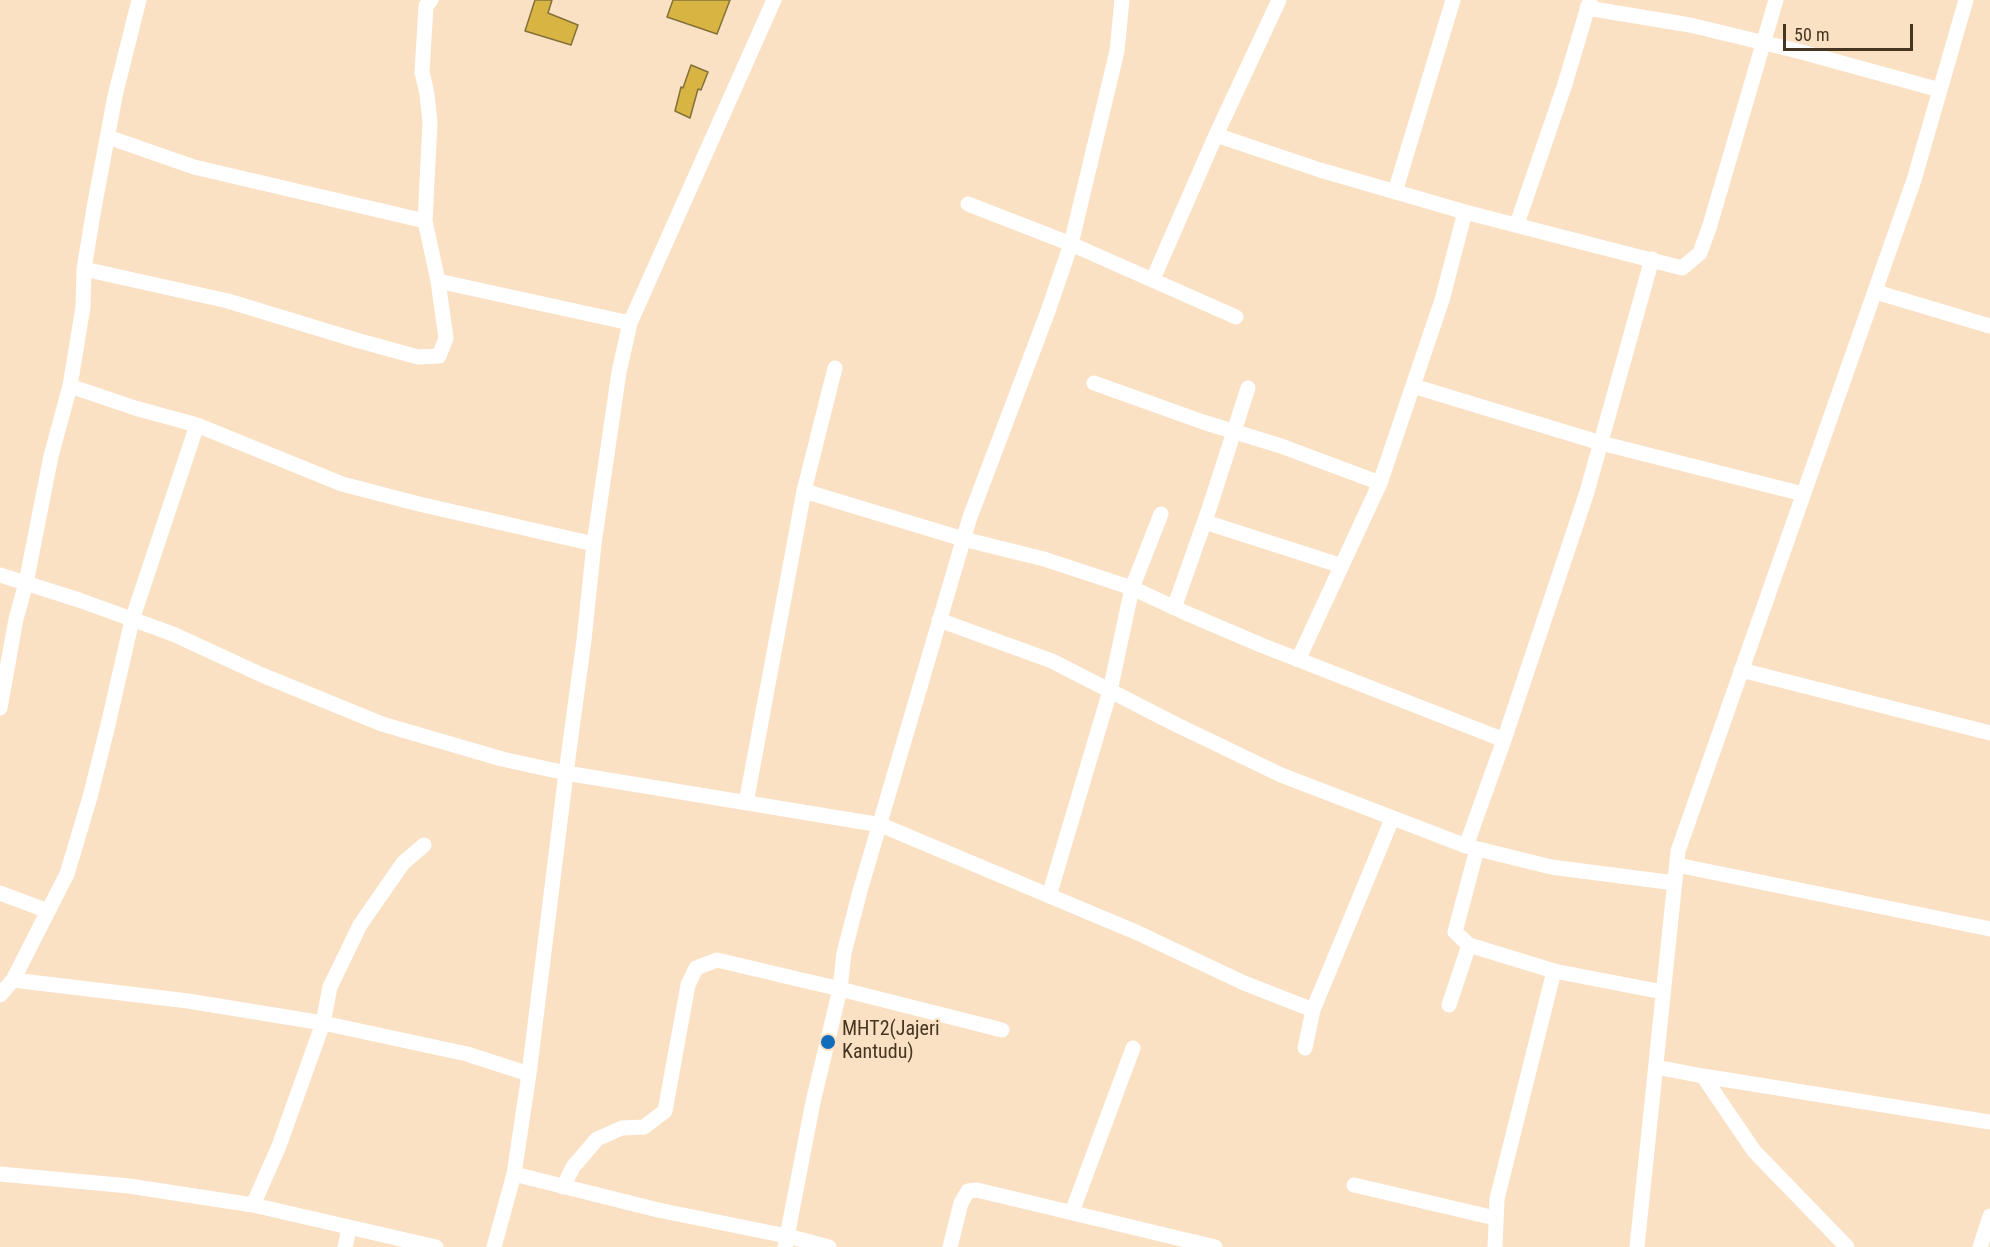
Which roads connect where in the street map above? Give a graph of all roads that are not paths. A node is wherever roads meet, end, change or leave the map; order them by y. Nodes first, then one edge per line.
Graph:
1 (139, 0) edge
2 (431, 0) edge
3 (774, 0) edge
4 (1122, 0) edge
5 (1279, 0) edge
6 (1453, 0) edge
7 (1776, 0) edge
8 (1966, 0) edge
9 (1589, 4) edge
10 (1762, 42) junction
11 (1940, 90) junction
12 (1216, 135) junction
13 (108, 137) junction
14 (1395, 192) junction
15 (968, 204) dead end
16 (1465, 212) junction
17 (425, 220) junction
18 (1517, 225) junction
19 (1071, 244) junction
20 (1652, 260) junction
21 (84, 269) junction
22 (1153, 279) junction
23 (438, 281) junction
24 (1876, 292) junction
25 (1236, 317) dead end
26 (630, 323) junction
27 (1990, 326) edge
28 (835, 368) dead end
29 (1094, 384) dead end
30 (70, 386) junction
31 (1413, 386) junction
32 (1248, 388) dead end
33 (197, 424) junction
34 (1234, 432) junction
35 (1601, 443) junction
36 (1380, 483) junction
37 (804, 491) junction
38 (1803, 494) junction
39 (1161, 514) dead end
40 (1205, 522) junction
41 (963, 539) junction
42 (594, 544) junction
43 (1342, 566) junction
44 (0, 575) edge
45 (26, 583) junction
46 (1132, 588) junction
47 (1174, 608) junction
48 (132, 620) junction
49 (939, 620) junction
50 (1298, 660) junction
51 (1742, 670) junction
52 (1110, 691) junction
53 (0, 708) edge
54 (1990, 733) edge
55 (1504, 740) junction
56 (566, 773) junction
57 (746, 802) junction
58 (1392, 819) junction
59 (881, 825) junction
60 (424, 845) dead end
61 (1472, 847) junction
62 (1677, 865) junction
63 (1675, 883) junction
64 (0, 893) edge
65 (1048, 896) junction
66 (48, 911) junction
67 (1990, 929) edge
68 (1469, 945) junction
69 (1554, 971) junction
70 (13, 980) junction
71 (840, 988) junction
72 (1663, 993) junction
73 (0, 995) edge
74 (1449, 1005) dead end
75 (1313, 1010) junction
76 (323, 1023) junction
77 (1002, 1030) dead end
78 (1133, 1048) dead end
79 (1305, 1048) dead end
80 (1656, 1066) junction
81 (529, 1074) junction
82 (1703, 1076) junction
83 (1990, 1122) edge
84 (0, 1174) edge
85 (514, 1174) junction
86 (1354, 1185) dead end
87 (563, 1187) junction
88 (253, 1205) junction
89 (1072, 1212) junction
90 (1990, 1216) edge
91 (1495, 1218) junction
92 (349, 1228) junction
93 (786, 1241) edge
94 (1171, 1242) edge
95 (345, 1247) edge
96 (436, 1247) edge
97 (494, 1247) edge
98 (829, 1247) edge
99 (950, 1247) edge
100 (1215, 1247) edge
101 (1495, 1247) edge
102 (1637, 1247) edge
103 (1847, 1247) edge
104 (1980, 1247) edge

1 - 13 street
2 - 17 street
3 - 26 street
4 - 19 street
5 - 12 street
6 - 14 street
7 - 10 street
8 - 11 street
9 - 10 street
9 - 18 street
10 - 11 street
10 - 20 street
11 - 24 street
12 - 14 street
12 - 22 street
13 - 17 street
13 - 21 street
14 - 16 street
15 - 19 street
16 - 18 street
16 - 31 street
17 - 23 street
18 - 20 street
19 - 22 street
19 - 41 street
20 - 35 street
21 - 23 street
21 - 30 street
22 - 25 street
23 - 26 street
24 - 27 street
24 - 38 street
26 - 42 street
28 - 37 street
29 - 34 street
30 - 33 street
30 - 45 street
31 - 35 street
31 - 36 street
32 - 34 street
33 - 42 street
33 - 48 street
34 - 36 street
34 - 40 street
35 - 38 street
35 - 55 street
36 - 43 street
37 - 41 street
37 - 57 street
38 - 51 street
39 - 46 street
40 - 43 street
40 - 47 street
41 - 46 street
41 - 49 street
42 - 56 street
43 - 50 street
44 - 45 street
45 - 48 street
45 - 53 street
46 - 47 street
46 - 52 street
47 - 50 street
48 - 56 street
48 - 66 street
49 - 52 street
49 - 59 street
50 - 55 street
51 - 54 street
51 - 62 street
52 - 58 street
52 - 65 street
55 - 61 street
56 - 57 street
56 - 81 street
57 - 59 street
58 - 61 street
58 - 75 street
59 - 65 street
59 - 71 street
60 - 76 street
61 - 63 street
61 - 68 street
62 - 63 street
62 - 67 street
63 - 72 street
64 - 66 street
65 - 75 street
66 - 70 street
68 - 69 street
68 - 74 street
69 - 72 street
69 - 91 street
70 - 73 street
70 - 76 street
71 - 77 street
71 - 87 street
71 - 93 street
72 - 80 street
75 - 79 street
76 - 81 street
76 - 88 street
78 - 89 street
80 - 82 street
80 - 102 street
81 - 85 street
82 - 83 street
82 - 103 street
84 - 88 street
85 - 87 street
85 - 97 street
86 - 91 street
87 - 93 street
88 - 92 street
89 - 94 street
89 - 99 street
90 - 104 street
91 - 101 street
92 - 95 street
92 - 96 street
93 - 98 street
94 - 100 street

